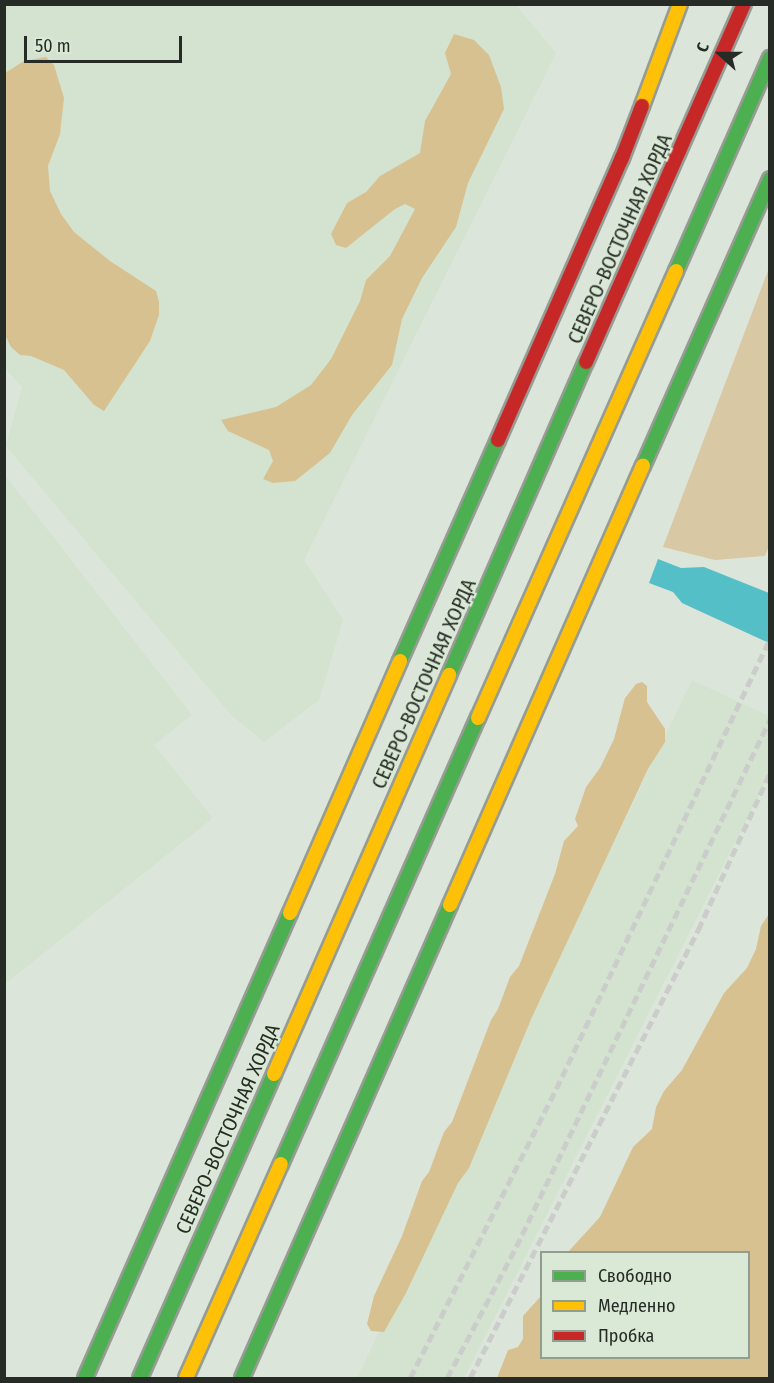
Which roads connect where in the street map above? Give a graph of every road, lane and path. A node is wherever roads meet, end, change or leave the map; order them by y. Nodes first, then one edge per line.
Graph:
1 (680, 4) edge
2 (744, 4) edge
3 (680, 47) dead end
4 (770, 58) edge
5 (622, 158) junction
6 (770, 179) edge
7 (85, 1378) edge
8 (140, 1378) edge
9 (186, 1378) edge
10 (242, 1378) edge

1 - 5 main road
2 - 8 main road, СЕВЕРО-ВОСТОЧНАЯ ХОРДА
3 - 5 main road
4 - 9 main road
5 - 7 main road
6 - 10 main road

